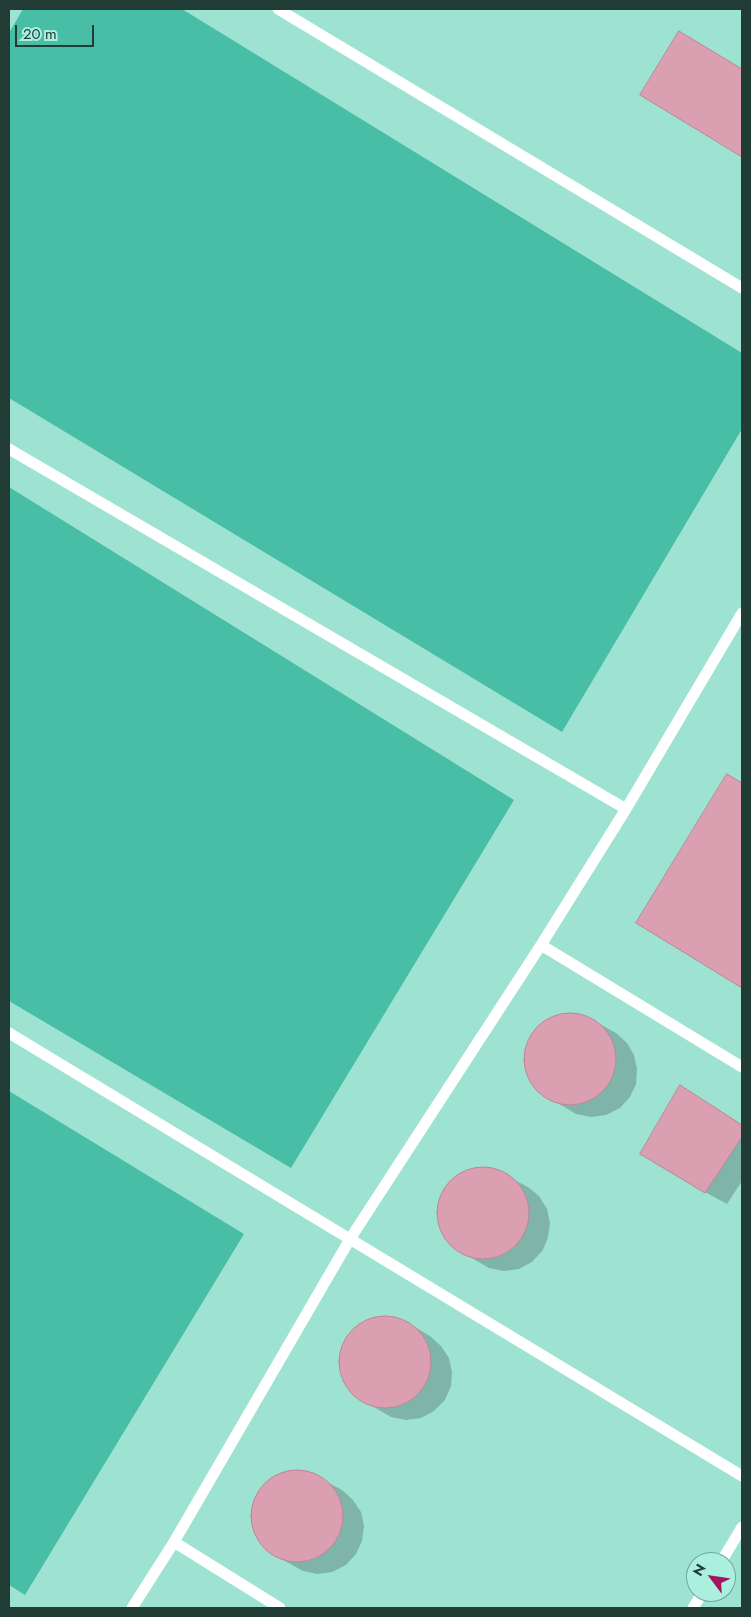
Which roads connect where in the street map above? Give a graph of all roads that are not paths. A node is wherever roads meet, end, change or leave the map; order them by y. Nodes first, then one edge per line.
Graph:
1 (278, 9) edge
2 (742, 288) edge
3 (9, 449) edge
4 (742, 613) edge
5 (626, 809) junction
6 (541, 945) junction
7 (9, 1032) edge
8 (742, 1067) edge
9 (350, 1239) junction
10 (742, 1476) edge
11 (742, 1527) edge
12 (174, 1542) junction
13 (727, 1552) edge
14 (132, 1608) edge
15 (280, 1608) edge

1 - 2 lane
3 - 5 lane
4 - 5 lane
5 - 6 lane
6 - 8 lane
6 - 9 lane
7 - 9 lane
9 - 10 lane
9 - 12 lane
11 - 13 lane
12 - 14 lane
12 - 15 lane

